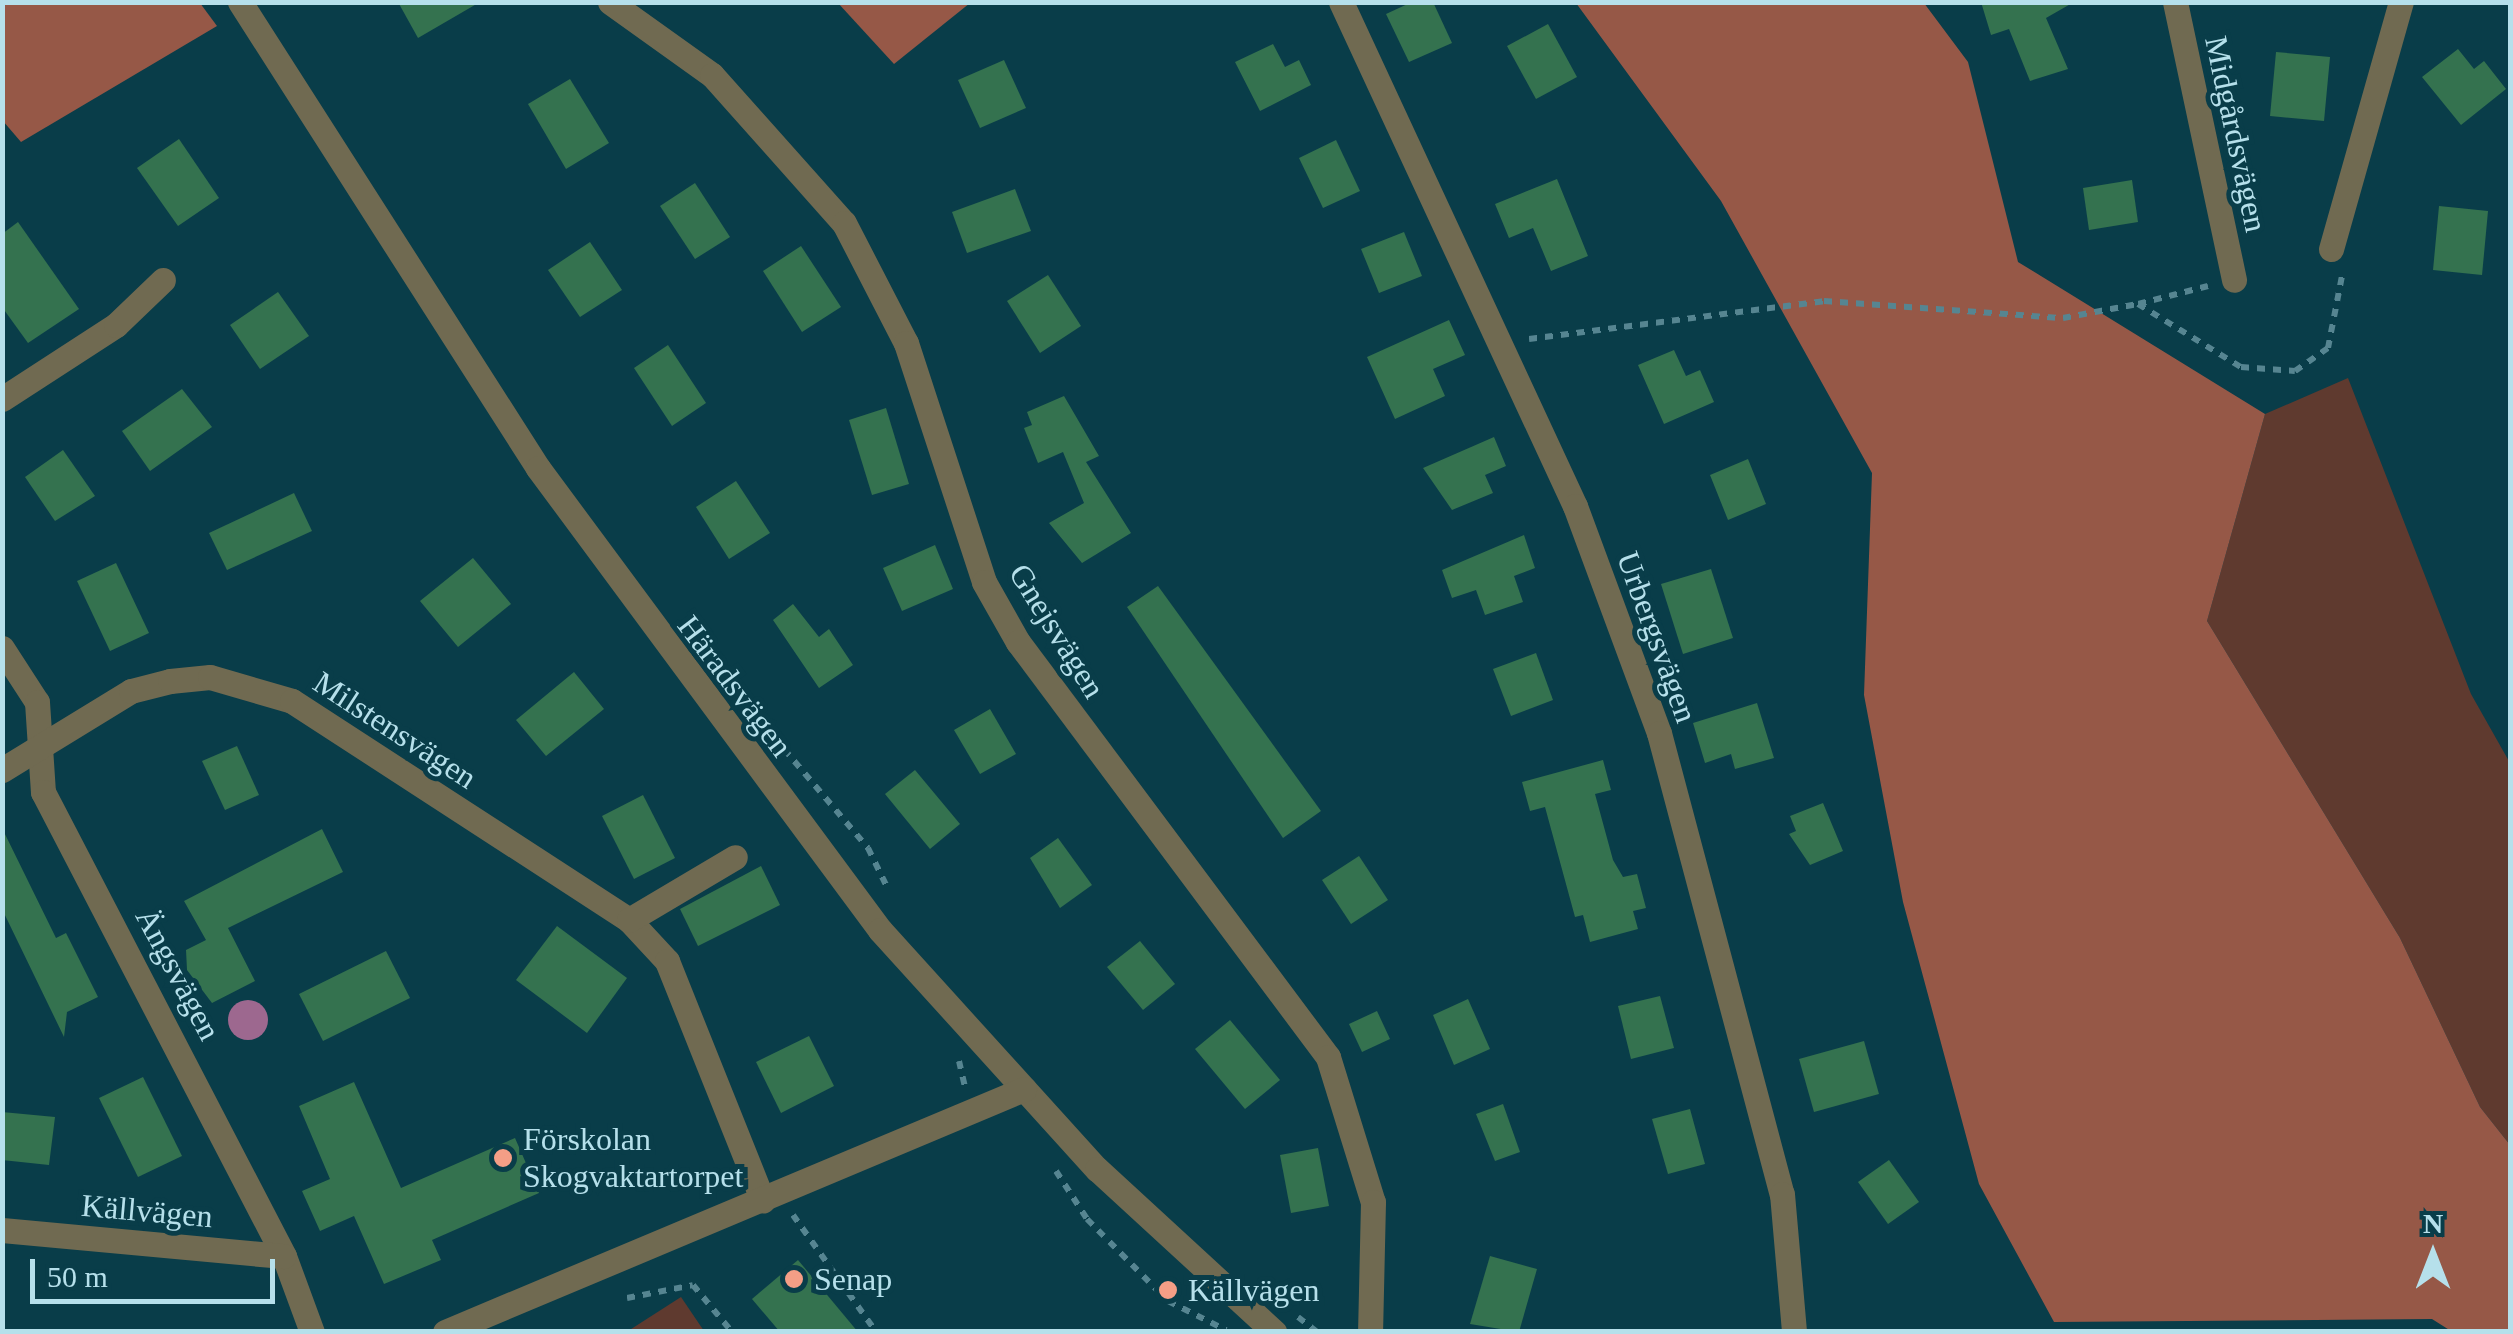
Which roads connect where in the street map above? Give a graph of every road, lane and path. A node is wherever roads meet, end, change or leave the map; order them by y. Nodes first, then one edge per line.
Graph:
1 (240, 2) edge
2 (610, 2) edge
3 (1341, 2) edge
4 (2176, 2) edge
5 (2401, 2) edge
6 (2331, 248) joint
7 (164, 280) dead end
8 (2234, 280) joint
9 (2138, 304) junction
10 (1502, 342) junction
11 (2, 398) edge
12 (2, 648) edge
13 (771, 738) dead end
14 (38, 749) junction
15 (2, 770) edge
16 (735, 857) dead end
17 (890, 893) dead end
18 (630, 920) junction
19 (1024, 1088) junction
20 (774, 1196) junction
21 (2, 1230) edge
22 (284, 1256) junction
23 (626, 1298) dead end
24 (1282, 1321) edge
25 (312, 1332) edge
26 (445, 1332) edge
27 (732, 1332) edge
28 (876, 1332) edge
29 (1317, 1332) edge
30 (1370, 1332) edge
31 (1794, 1332) edge

1 - 19 street, Häradsvägen
2 - 30 street, Gnejsvägen
3 - 10 street, Urbergsvägen
4 - 8 street, Midgårdsvägen
5 - 6 street
6 - 9 path
7 - 11 street
8 - 9 path
9 - 10 path
10 - 31 street, Urbergsvägen
12 - 14 street, Ängsvägen
13 - 17 path
14 - 15 street, Milstensvägen
14 - 18 street, Milstensvägen
14 - 22 street, Ängsvägen
16 - 18 street
18 - 20 street, Milstensvägen
19 - 20 street
19 - 24 street, Häradsvägen
20 - 26 street
20 - 28 path
21 - 22 street, Källvägen
22 - 25 street, Ängsvägen
23 - 27 path
24 - 29 path

